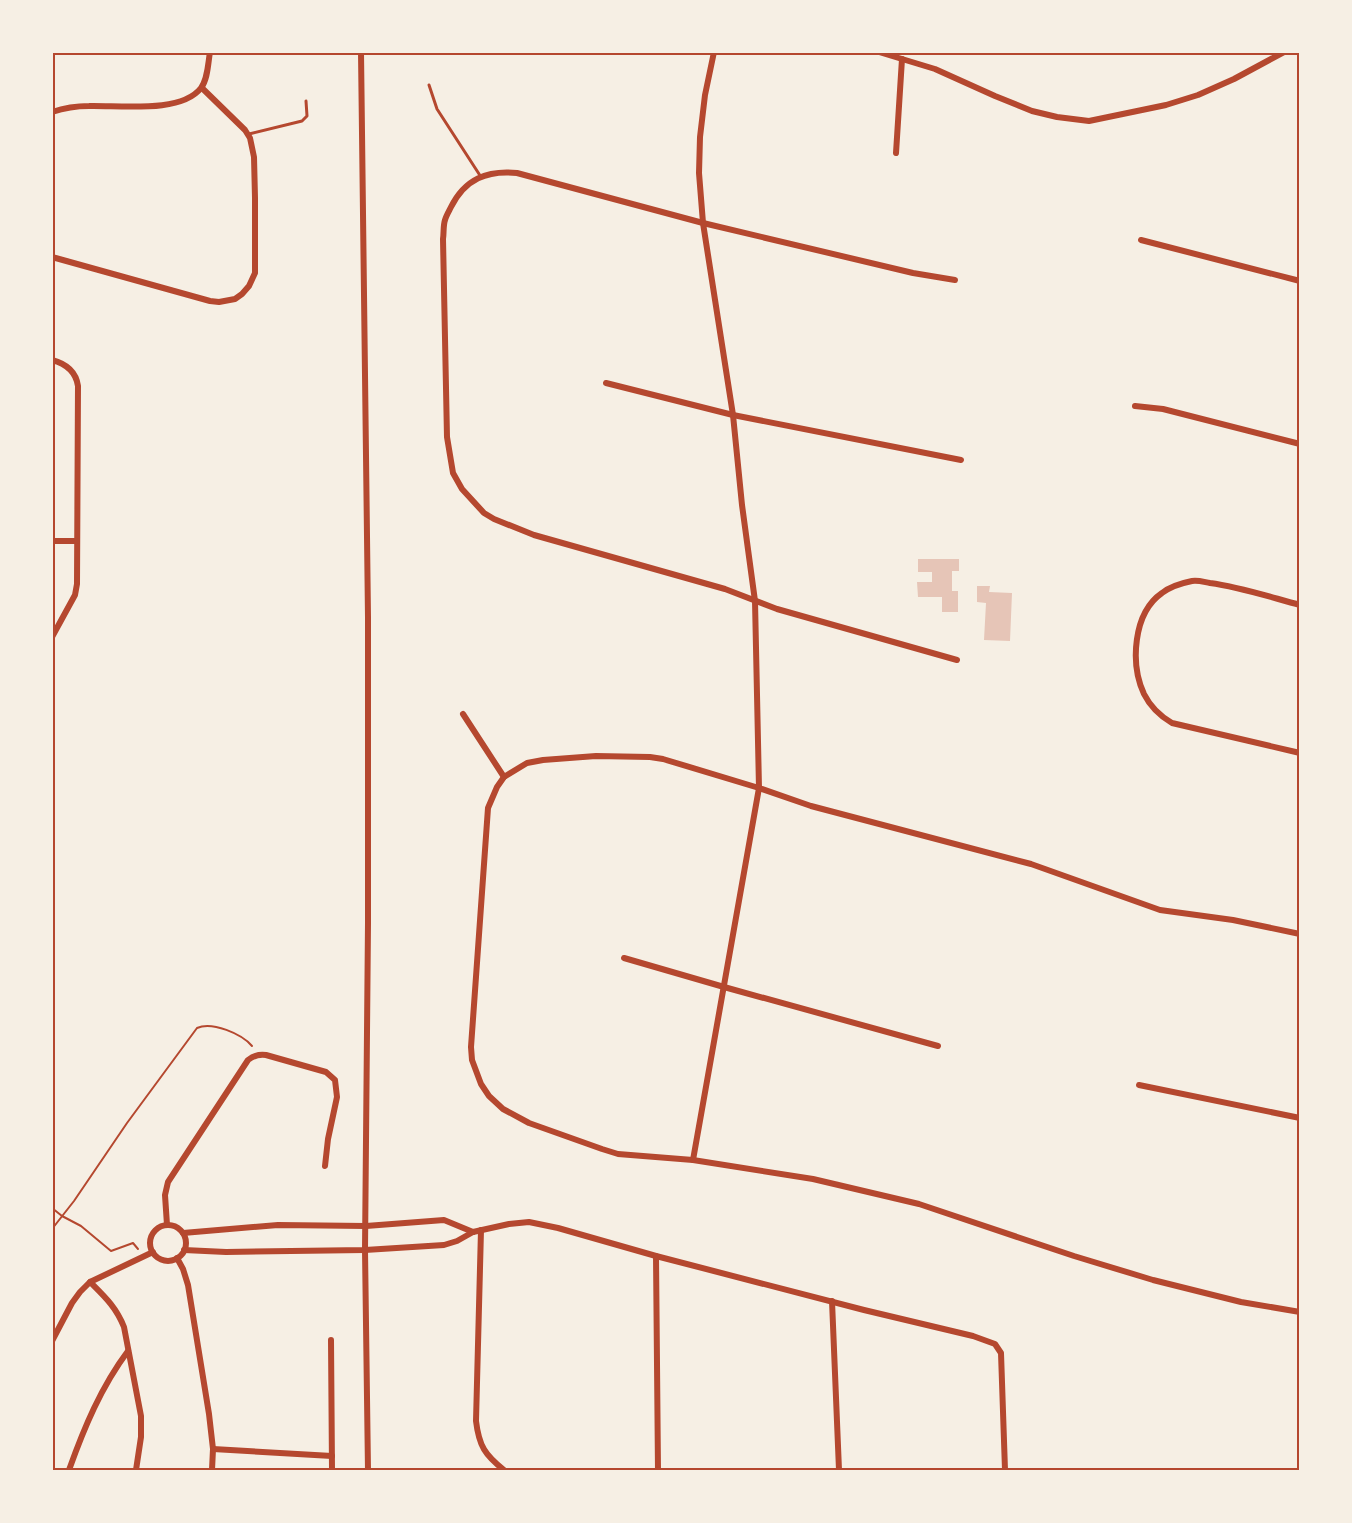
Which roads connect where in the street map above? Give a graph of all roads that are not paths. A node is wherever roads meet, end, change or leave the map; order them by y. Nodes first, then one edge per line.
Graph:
1 (210, 52) edge
2 (361, 52) edge
3 (714, 52) edge
4 (879, 52) edge
5 (1284, 52) edge
6 (902, 59) junction
7 (429, 85) dead end
8 (202, 88) junction
9 (306, 101) dead end
10 (52, 112) edge
11 (249, 134) junction
12 (896, 153) dead end
13 (481, 177) junction
14 (704, 223) junction
15 (1141, 240) dead end
16 (52, 257) edge
17 (955, 280) dead end
18 (1299, 281) edge
19 (52, 360) edge
20 (606, 383) dead end
21 (1135, 406) dead end
22 (733, 415) junction
23 (1299, 444) edge
24 (962, 460) dead end
25 (52, 541) edge
26 (76, 541) junction
27 (755, 601) junction
28 (1299, 605) edge
29 (52, 637) edge
30 (957, 660) dead end
31 (463, 714) dead end
32 (1299, 753) edge
33 (504, 777) junction
34 (759, 788) junction
35 (1299, 934) edge
36 (624, 958) dead end
37 (724, 987) junction
38 (938, 1046) dead end
39 (1139, 1085) dead end
40 (1299, 1118) edge
41 (693, 1160) junction
42 (325, 1166) dead end
43 (167, 1225) junction
44 (366, 1226) junction
45 (481, 1230) junction
46 (473, 1232) junction
47 (183, 1233) junction
48 (184, 1250) junction
49 (365, 1250) junction
50 (153, 1252) junction
51 (656, 1256) junction
52 (177, 1258) junction
53 (90, 1282) junction
54 (832, 1301) junction
55 (1299, 1312) edge
56 (331, 1340) dead end
57 (52, 1341) edge
58 (129, 1351) junction
59 (213, 1449) junction
60 (332, 1456) junction
61 (69, 1470) edge
62 (136, 1470) edge
63 (212, 1470) edge
64 (332, 1470) edge
65 (368, 1470) edge
66 (504, 1470) edge
67 (658, 1470) edge
68 (840, 1470) edge
69 (1005, 1470) edge

1 - 8 street
2 - 44 street
3 - 14 street
4 - 6 street
5 - 6 street
6 - 12 street
7 - 13 lane
8 - 10 street
8 - 11 street
9 - 11 lane
11 - 16 street
13 - 14 street
13 - 27 street
14 - 17 street
14 - 22 street
15 - 18 street
19 - 26 street
20 - 22 street
21 - 23 street
22 - 24 street
22 - 27 street
25 - 26 street
26 - 29 street
27 - 30 street
27 - 34 street
28 - 32 street
31 - 33 street
33 - 34 street
33 - 41 street
34 - 35 street
34 - 37 street
36 - 37 street
37 - 38 street
37 - 41 street
39 - 40 street
41 - 55 street
42 - 43 street
43 - 47 street
43 - 50 street
44 - 46 street
44 - 47 street
44 - 49 street
45 - 46 street
45 - 51 street
45 - 66 street
46 - 49 street
47 - 48 street
48 - 49 street
48 - 52 street
49 - 65 street
50 - 52 street
50 - 53 street
51 - 54 street
51 - 67 street
52 - 59 street
53 - 57 street
53 - 58 street
54 - 68 street
54 - 69 street
56 - 60 street
58 - 61 street
58 - 62 street
59 - 60 street
59 - 63 street
60 - 64 street

